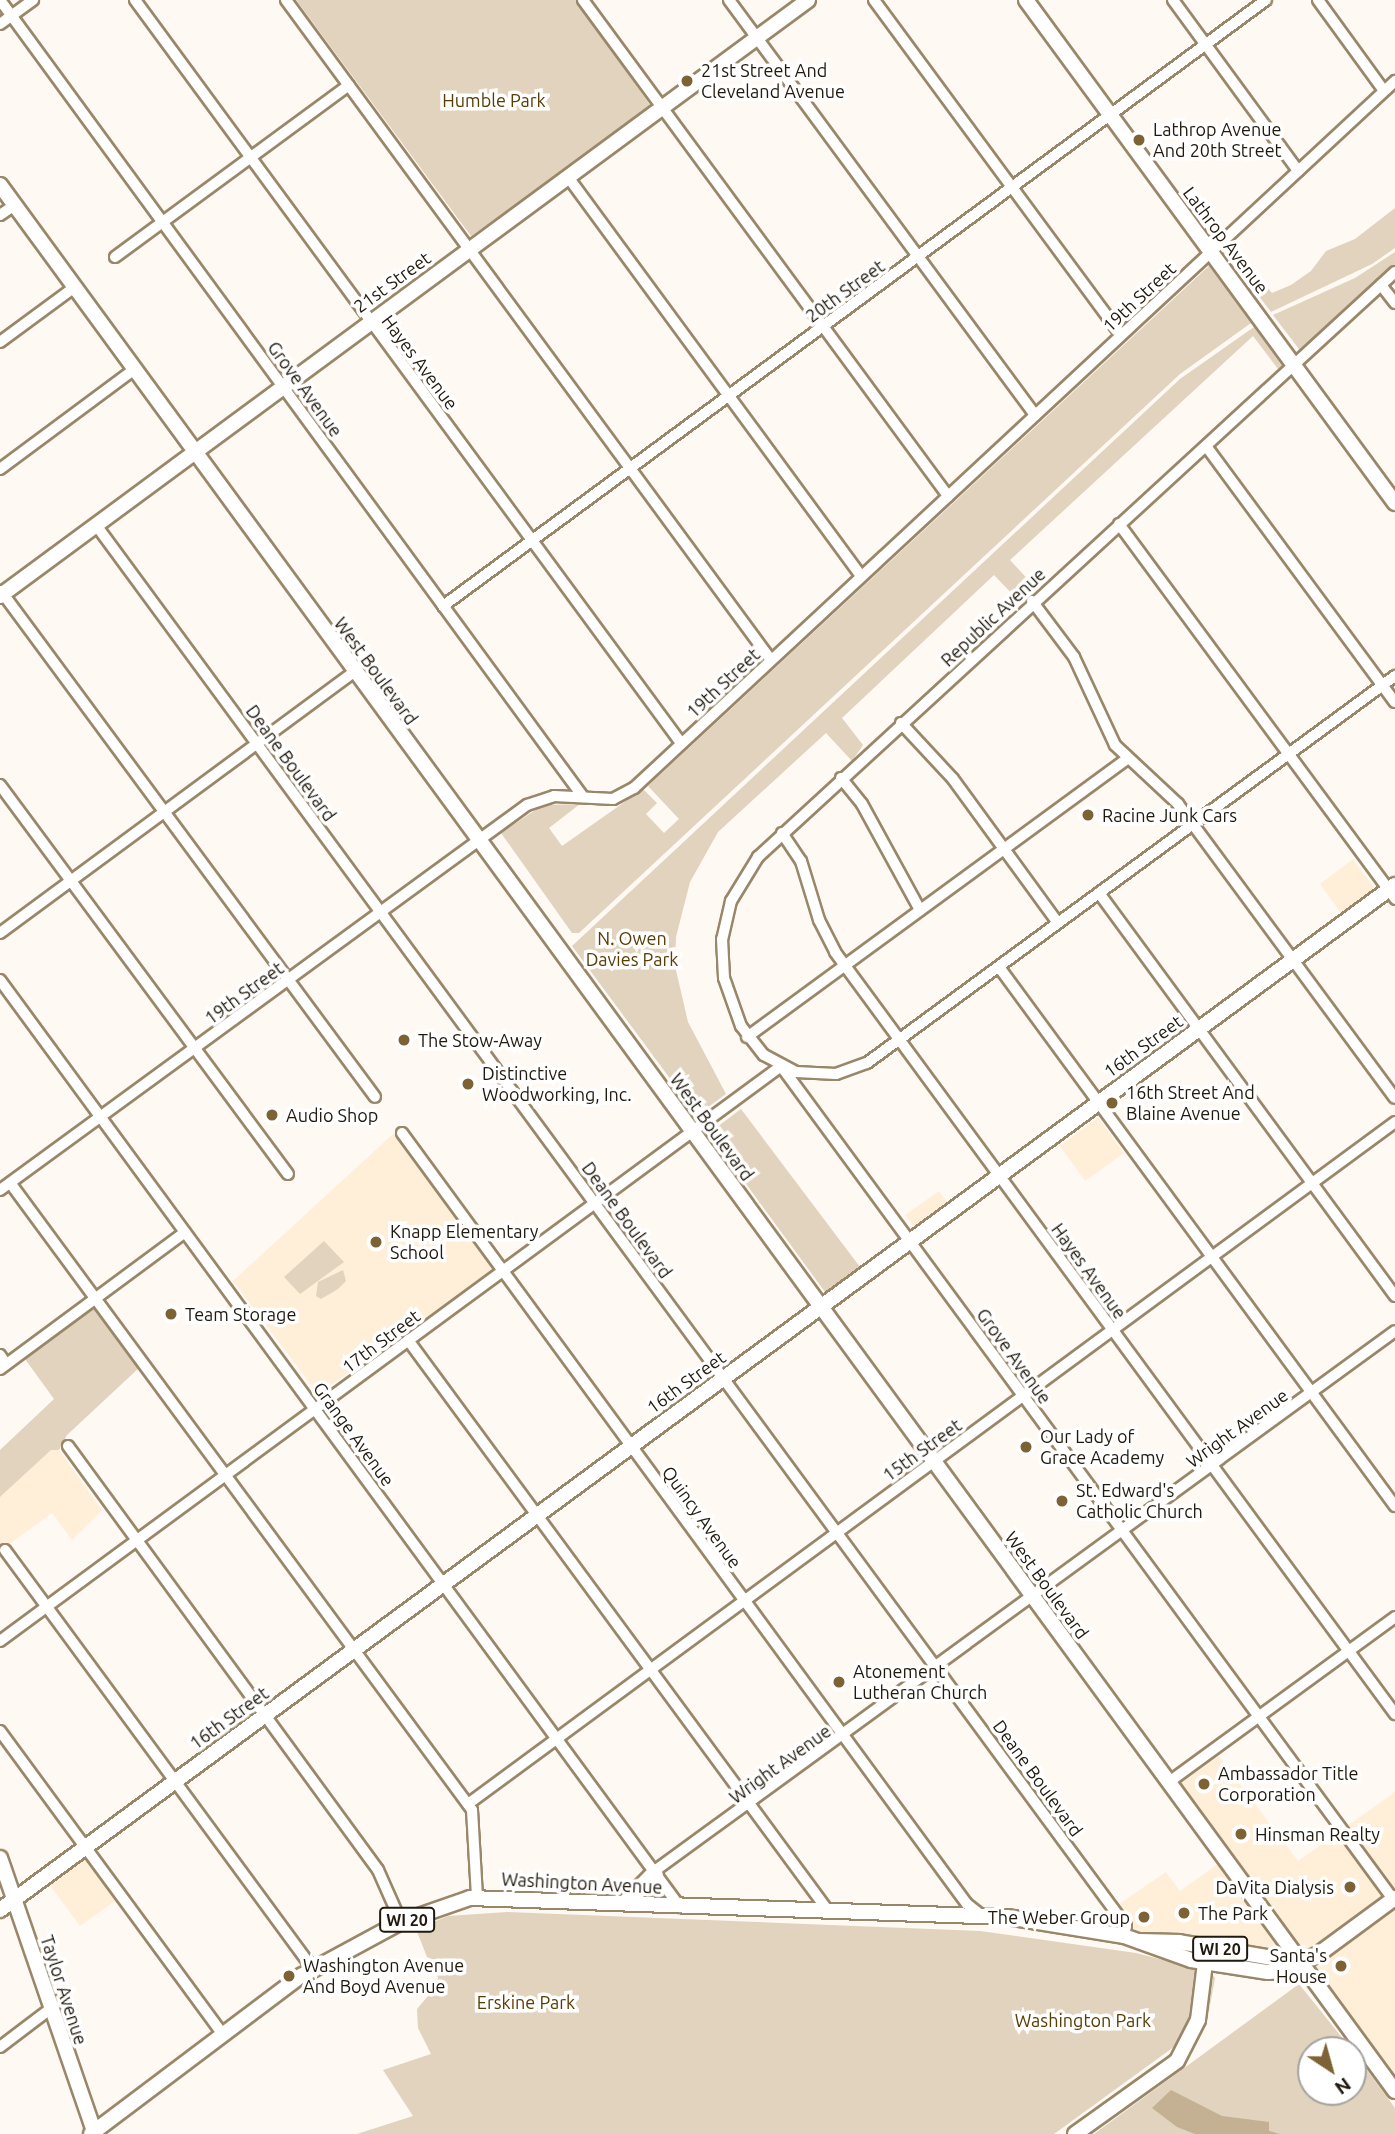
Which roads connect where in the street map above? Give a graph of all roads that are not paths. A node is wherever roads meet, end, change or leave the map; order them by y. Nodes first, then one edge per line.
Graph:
1 (0, 0) edge
2 (33, 0) edge
3 (135, 0) edge
4 (286, 0) edge
5 (583, 0) edge
6 (729, 0) edge
7 (808, 0) edge
8 (874, 0) edge
9 (1026, 0) edge
10 (1173, 0) edge
11 (1266, 0) edge
12 (1318, 0) edge
13 (12, 16) junction
14 (0, 24) edge
15 (757, 38) junction
16 (1206, 45) junction
17 (1395, 81) edge
18 (349, 85) junction
19 (1384, 91) junction
20 (662, 107) junction
21 (1110, 115) junction
22 (250, 158) junction
23 (1298, 171) junction
24 (568, 177) junction
25 (0, 185) edge
26 (1012, 187) junction
27 (6, 211) edge
28 (164, 223) junction
29 (470, 249) junction
30 (1210, 252) junction
31 (115, 257) dead end
32 (918, 257) junction
33 (1395, 272) edge
34 (1381, 285) junction
35 (72, 289) junction
36 (1395, 303) edge
37 (371, 322) junction
38 (823, 326) junction
39 (1121, 335) junction
40 (0, 342) edge
41 (1295, 367) junction
42 (132, 371) junction
43 (285, 387) junction
44 (729, 396) junction
45 (1035, 415) junction
46 (1206, 446) junction
47 (195, 453) junction
48 (631, 468) junction
49 (0, 469) edge
50 (948, 496) junction
51 (1395, 503) edge
52 (1119, 524) junction
53 (96, 525) junction
54 (532, 541) junction
55 (862, 576) junction
56 (1, 593) edge
57 (1032, 601) junction
58 (443, 607) junction
59 (771, 660) junction
60 (353, 673) junction
61 (1395, 676) edge
62 (1382, 685) junction
63 (1395, 702) edge
64 (901, 723) junction
65 (681, 743) junction
66 (257, 744) junction
67 (1288, 754) junction
68 (1127, 759) junction
69 (841, 778) junction
70 (0, 785) edge
71 (583, 797) junction
72 (164, 812) junction
73 (1194, 824) junction
74 (782, 833) junction
75 (477, 841) junction
76 (1004, 849) junction
77 (71, 881) junction
78 (1393, 891) edge
79 (1099, 893) junction
80 (920, 910) junction
81 (381, 912) junction
82 (1058, 923) junction
83 (0, 933) edge
84 (1293, 959) junction
85 (845, 965) junction
86 (999, 967) junction
87 (289, 979) junction
88 (0, 980) edge
89 (1199, 1029) junction
90 (747, 1037) junction
91 (900, 1040) junction
92 (194, 1049) junction
93 (780, 1066) junction
94 (375, 1097) dead end
95 (1395, 1098) edge
96 (1099, 1102) junction
97 (101, 1118) junction
98 (1395, 1122) edge
99 (691, 1132) junction
100 (402, 1133) dead end
101 (288, 1174) dead end
102 (999, 1175) junction
103 (1312, 1183) junction
104 (12, 1184) junction
105 (0, 1190) edge
106 (594, 1203) junction
107 (185, 1232) junction
108 (910, 1241) junction
109 (1212, 1256) junction
110 (501, 1271) junction
111 (1395, 1296) edge
112 (97, 1297) junction
113 (820, 1307) junction
114 (1112, 1329) junction
115 (1395, 1331) edge
116 (408, 1340) junction
117 (2, 1363) edge
118 (724, 1378) junction
119 (1312, 1393) junction
120 (1023, 1395) junction
121 (317, 1408) junction
122 (68, 1446) dead end
123 (631, 1447) junction
124 (933, 1461) junction
125 (1213, 1466) junction
126 (228, 1474) junction
127 (1395, 1506) edge
128 (537, 1515) junction
129 (1123, 1531) junction
130 (837, 1532) junction
131 (138, 1541) junction
132 (5, 1550) dead end
133 (444, 1584) junction
134 (1033, 1598) junction
135 (744, 1601) junction
136 (47, 1606) junction
137 (1395, 1617) edge
138 (0, 1641) edge
139 (354, 1650) junction
140 (1348, 1650) junction
141 (937, 1668) junction
142 (650, 1669) junction
143 (1395, 1714) edge
144 (264, 1716) junction
145 (1259, 1716) junction
146 (0, 1731) edge
147 (844, 1737) junction
148 (557, 1738) junction
149 (174, 1782) junction
150 (1169, 1782) junction
151 (468, 1804) junction
152 (751, 1805) junction
153 (86, 1847) junction
154 (0, 1858) edge
155 (658, 1874) junction
156 (477, 1897) junction
157 (14, 1900) junction
158 (1394, 1900) edge
159 (620, 1904) junction
160 (680, 1908) junction
161 (0, 1910) edge
162 (830, 1912) junction
163 (981, 1915) junction
164 (401, 1922) junction
165 (1125, 1936) junction
166 (1139, 1941) junction
167 (1242, 1954) junction
168 (1198, 1961) junction
169 (1301, 1963) junction
170 (313, 1969) junction
171 (50, 2009) junction
172 (222, 2033) junction
173 (0, 2047) edge
174 (1395, 2091) edge
175 (92, 2133) edge
176 (1075, 2134) edge

1 - 13 street, Grove Avenue
2 - 13 street
3 - 22 street, Hayes Avenue
4 - 18 street
5 - 20 street
6 - 15 street
7 - 15 street, 21st Street
8 - 26 street
9 - 21 street, Lathrop Avenue
10 - 16 street
11 - 16 street, 20th Street
12 - 19 street
13 - 14 street
13 - 28 street, Grove Avenue
15 - 20 street, 21st Street
15 - 32 street
16 - 21 street, 20th Street
16 - 23 street
17 - 19 street, 19th Street
18 - 22 street
18 - 29 street
19 - 23 street, 19th Street
20 - 24 street, 21st Street
20 - 38 street
21 - 26 street, 20th Street
21 - 30 street, Lathrop Avenue
22 - 28 street
22 - 37 street, Hayes Avenue
23 - 30 street, 19th Street
24 - 29 street, 21st Street
24 - 44 street
25 - 27 street, West Boulevard
26 - 32 street, 20th Street
26 - 39 street
27 - 35 street, West Boulevard
28 - 31 street
28 - 43 street, Grove Avenue
29 - 37 street, 21st Street
29 - 48 street
30 - 39 street, 19th Street
30 - 41 street, Lathrop Avenue
32 - 38 street, 20th Street
32 - 45 street
33 - 34 street, Republic Avenue
34 - 36 street
34 - 41 street, Republic Avenue
35 - 40 street
35 - 42 street, West Boulevard
37 - 43 street, 21st Street
37 - 54 street, Hayes Avenue
38 - 44 street, 20th Street
38 - 50 street
39 - 45 street, 19th Street
41 - 46 street, Republic Avenue
41 - 51 street, Lathrop Avenue
42 - 47 street, West Boulevard
42 - 49 street
43 - 47 street, 21st Street
43 - 58 street, Grove Avenue
44 - 48 street, 20th Street
44 - 55 street
45 - 50 street, 19th Street
46 - 52 street, Republic Avenue
46 - 62 street
47 - 53 street, 21st Street
47 - 60 street, West Boulevard
48 - 54 street, 20th Street
48 - 59 street
50 - 55 street, 19th Street
52 - 57 street, Republic Avenue
52 - 67 street
53 - 56 street, 21st Street
53 - 66 street, Deane Boulevard
54 - 58 street, 20th Street
54 - 65 street, Hayes Avenue
55 - 59 street, 19th Street
56 - 72 street
57 - 64 street, Republic Avenue
57 - 68 street
58 - 71 street, Grove Avenue
59 - 65 street, 19th Street
60 - 66 street
60 - 75 street, West Boulevard
61 - 62 street
62 - 63 street
62 - 67 street
64 - 69 street, Republic Avenue
64 - 76 street
65 - 71 street, 19th Street
66 - 72 street
66 - 81 street, Deane Boulevard
67 - 73 street
67 - 78 street
68 - 73 street
68 - 76 street
69 - 74 street, Republic Avenue
69 - 80 street
70 - 77 street
71 - 75 street, 19th Street
72 - 77 street
72 - 87 street
73 - 79 street
73 - 84 street
74 - 85 street, Hayes Avenue
74 - 90 street, Republic Avenue
75 - 81 street, 19th Street
75 - 99 street, West Boulevard
76 - 80 street
76 - 82 street
77 - 83 street
77 - 92 street
78 - 84 street, 16th Street
79 - 82 street
79 - 89 street
80 - 85 street
81 - 87 street, 19th Street
81 - 106 street, Deane Boulevard
82 - 86 street
84 - 89 street, 16th Street
84 - 95 street
85 - 90 street
85 - 91 street, Hayes Avenue
86 - 91 street
86 - 96 street
87 - 92 street, 19th Street
87 - 94 street
88 - 97 street, Grange Avenue
89 - 96 street, 16th Street
89 - 103 street
90 - 93 street, Grove Avenue
91 - 93 street
91 - 102 street, Hayes Avenue
92 - 97 street, 19th Street
92 - 101 street
93 - 99 street, 17th Street
93 - 108 street, Grove Avenue
96 - 102 street, 16th Street
96 - 109 street
97 - 104 street, 19th Street
97 - 107 street, Grange Avenue
98 - 103 street, 15th Street
99 - 106 street, 17th Street
99 - 113 street, West Boulevard
100 - 110 street, Quincy Avenue
102 - 108 street, 16th Street
102 - 114 street, Hayes Avenue
103 - 109 street, 15th Street
103 - 111 street
104 - 105 street, 19th Street
104 - 112 street
106 - 110 street, 17th Street
106 - 118 street, Deane Boulevard
107 - 112 street
107 - 121 street, Grange Avenue
108 - 113 street, 16th Street
108 - 120 street, Grove Avenue
109 - 114 street, 15th Street
109 - 119 street
110 - 116 street, 17th Street
110 - 123 street, Quincy Avenue
112 - 117 street
112 - 126 street
113 - 118 street, 16th Street
113 - 124 street, West Boulevard
114 - 120 street, 15th Street
114 - 125 street, Hayes Avenue
115 - 119 street, Wright Avenue
116 - 121 street, 17th Street
116 - 128 street
118 - 123 street, 16th Street
118 - 130 street, Deane Boulevard
119 - 125 street, Wright Avenue
119 - 127 street
120 - 124 street, 15th Street
120 - 129 street, Grove Avenue
121 - 126 street, 17th Street
121 - 133 street, Grange Avenue
122 - 131 street
123 - 128 street, 16th Street
123 - 135 street, Quincy Avenue
124 - 130 street, 15th Street
124 - 134 street, West Boulevard
125 - 129 street, Wright Avenue
125 - 140 street, Hayes Avenue
126 - 131 street, 17th Street
126 - 139 street
128 - 133 street, 16th Street
128 - 142 street
129 - 134 street, Wright Avenue
129 - 145 street, Grove Avenue
130 - 135 street, 15th Street
130 - 141 street, Deane Boulevard
131 - 136 street, 17th Street
131 - 144 street
132 - 136 street
133 - 139 street, 16th Street
133 - 148 street, Grange Avenue
134 - 141 street, Wright Avenue
134 - 150 street, West Boulevard
135 - 142 street, 15th Street
135 - 147 street, Quincy Avenue
136 - 138 street, 17th Street
136 - 149 street
137 - 140 street
139 - 144 street, 16th Street
139 - 151 street
140 - 143 street, Hayes Avenue
140 - 145 street
141 - 147 street, Wright Avenue
141 - 165 street, Deane Boulevard
142 - 148 street, 15th Street
142 - 152 street
144 - 149 street, 16th Street
144 - 164 street
145 - 150 street
145 - 158 street, Grove Avenue
146 - 153 street
147 - 152 street, Wright Avenue
147 - 163 street, Quincy Avenue
148 - 151 street, 15th Street
148 - 155 street, Grange Avenue
149 - 153 street, 16th Street
149 - 170 street
150 - 169 street, West Boulevard
151 - 156 street
152 - 155 street, Wright Avenue
152 - 162 street
153 - 157 street, 16th Street
153 - 172 street
154 - 157 street, Taylor Avenue
155 - 159 street, Wright Avenue
155 - 160 street, Grange Avenue
156 - 159 street, Washington Avenue / WI 20
156 - 164 street, Washington Avenue / WI 20
157 - 161 street, 16th Street
157 - 171 street, Taylor Avenue
158 - 169 street, Washington Avenue / WI 20
159 - 160 street, Washington Avenue / WI 20
160 - 162 street, Washington Avenue / WI 20
162 - 163 street, Washington Avenue / WI 20
163 - 165 street, Washington Avenue / WI 20
164 - 170 street, Washington Avenue / WI 20
165 - 166 street, Washington Avenue / WI 20
166 - 167 street, Washington Avenue / WI 20
166 - 168 street, Washington Avenue / WI 20
167 - 168 street
167 - 169 street, Washington Avenue / WI 20
168 - 169 street, Washington Avenue / WI 20
168 - 176 street
169 - 174 street, West Boulevard
170 - 172 street, Washington Avenue / WI 20
171 - 173 street
171 - 175 street, Taylor Avenue
172 - 175 street, Washington Avenue / WI 20

